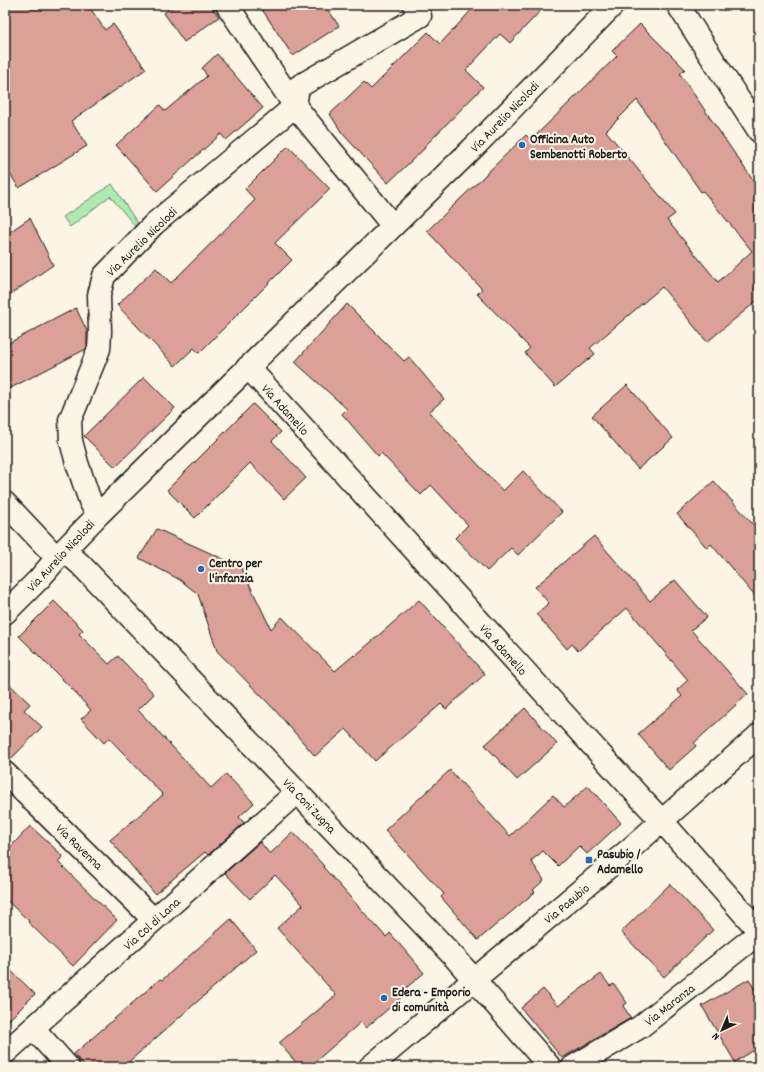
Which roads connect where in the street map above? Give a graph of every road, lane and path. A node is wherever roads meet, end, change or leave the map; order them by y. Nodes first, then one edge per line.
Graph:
1 (227, 5) edge
2 (414, 5) edge
3 (613, 5) edge
4 (678, 5) edge
5 (295, 106) junction
6 (759, 130) edge
7 (393, 226) junction
8 (248, 367) junction
9 (5, 503) edge
10 (98, 515) junction
11 (60, 554) junction
12 (5, 613) edge
13 (759, 735) edge
14 (5, 773) edge
15 (297, 792) junction
16 (662, 821) junction
17 (154, 920) junction
18 (759, 932) edge
19 (474, 979) junction
20 (34, 1028) junction
21 (5, 1053) edge
22 (68, 1067) edge
23 (370, 1067) edge
24 (550, 1067) edge
25 (573, 1067) edge

1 - 5 street
2 - 5 street
3 - 7 street, Via Aurelio Nicolodi
4 - 6 street
5 - 7 street
5 - 10 street, Via Aurelio Nicolodi
7 - 8 street, Via Aurelio Nicolodi
8 - 10 street, Via Aurelio Nicolodi
8 - 16 street, Via Adamello
9 - 11 street, Via Coni Zugna
10 - 11 street, Via Aurelio Nicolodi
11 - 12 street, Via Aurelio Nicolodi
11 - 15 street, Via Coni Zugna
13 - 16 street, Via Pasubio
14 - 17 street, Via Ravenna
15 - 17 street, Via Col di Lana
15 - 19 street, Via Coni Zugna
16 - 18 street, Via Adamello
16 - 19 street, Via Pasubio
17 - 20 street, Via Col di Lana
18 - 25 street, Via Maranza
19 - 23 street, Via Pasubio
19 - 24 street, Via Coni Zugna
20 - 21 street, Via Col di Lana
20 - 22 street

